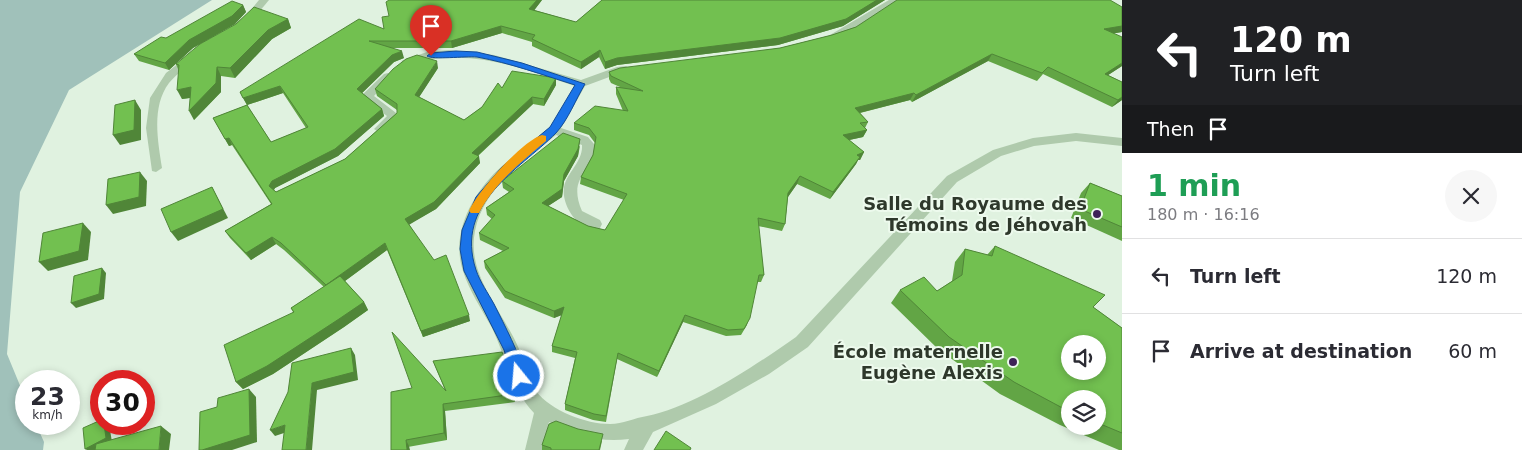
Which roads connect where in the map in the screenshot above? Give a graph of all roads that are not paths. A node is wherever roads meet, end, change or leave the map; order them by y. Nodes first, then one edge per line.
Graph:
1 (264, 0) edge
2 (896, 0) edge
3 (235, 31) edge
4 (825, 38) edge
5 (199, 51) edge
6 (636, 67) edge
7 (580, 84) junction
8 (554, 130) junction
9 (372, 135) edge
10 (1122, 142) edge
11 (156, 168) dead end
12 (595, 224) dead end
13 (543, 410) junction
14 (648, 424) junction
15 (534, 450) edge
16 (633, 450) edge

1 - 3 street
2 - 4 street
5 - 11 street
6 - 7 street
7 - 8 street
7 - 9 street
8 - 12 street
8 - 13 street
10 - 14 street
13 - 14 street
13 - 15 street
14 - 16 street

